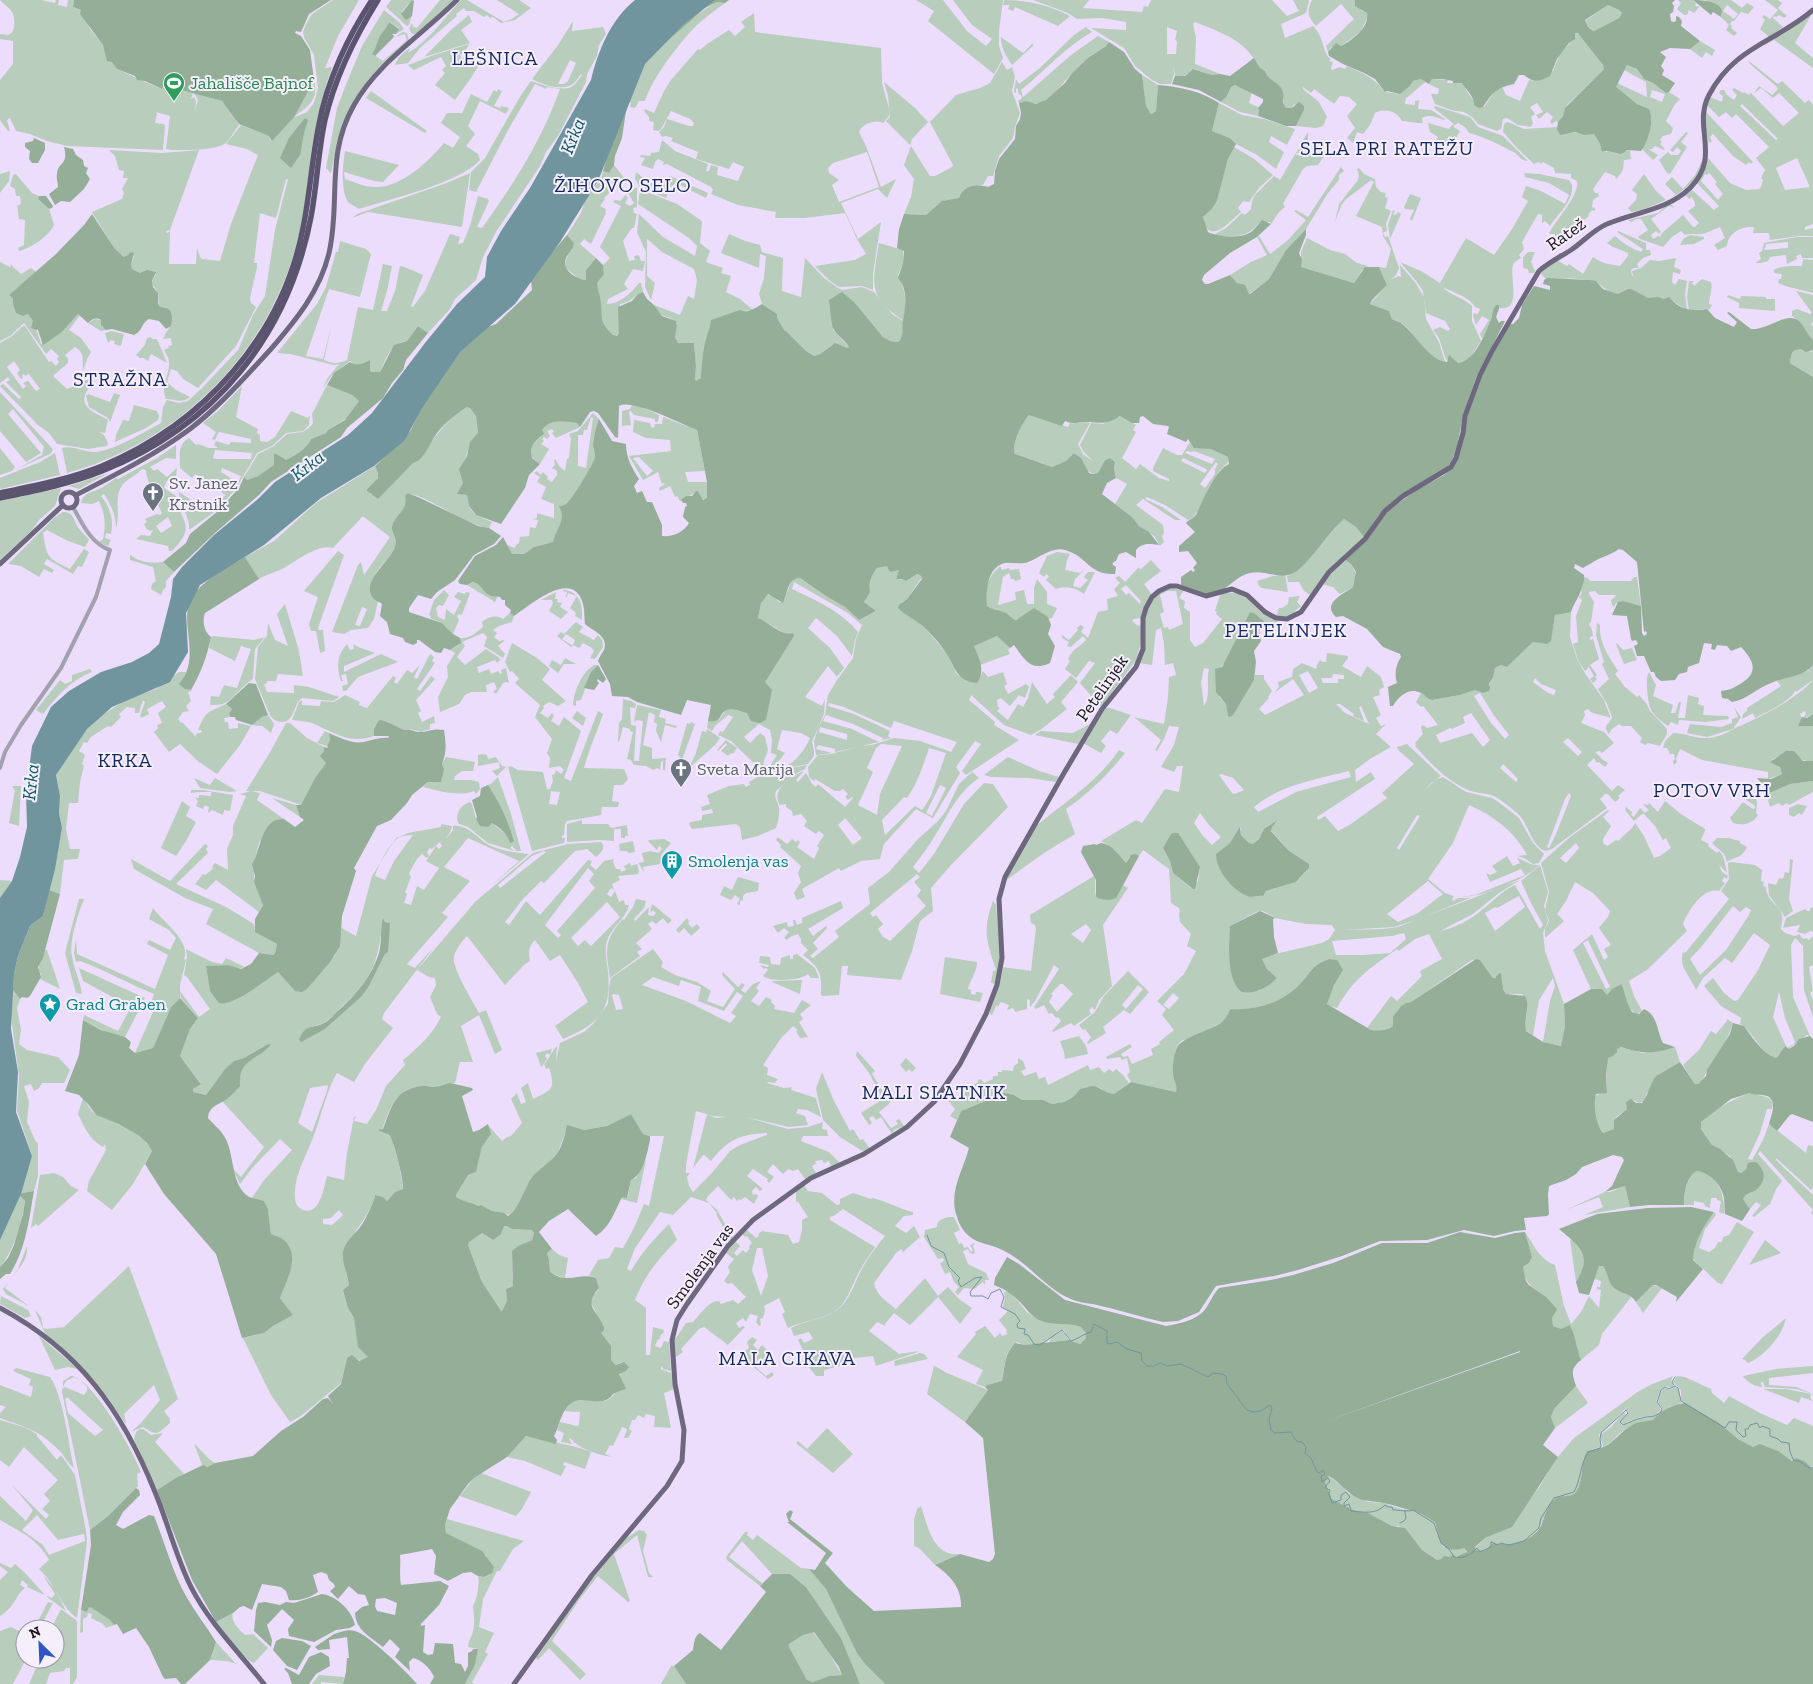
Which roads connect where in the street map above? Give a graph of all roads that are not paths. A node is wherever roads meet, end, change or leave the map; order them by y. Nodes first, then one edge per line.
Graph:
1 (372, 0) edge
2 (378, 0) edge
3 (457, 0) edge
4 (1813, 10) edge
5 (102, 469) junction
6 (31, 489) junction
7 (0, 492) edge
8 (76, 495) junction
9 (0, 498) edge
10 (63, 505) junction
11 (73, 507) junction
12 (1370, 532) joint
13 (0, 564) edge
14 (0, 768) edge
15 (879, 1145) joint
16 (0, 1308) edge
17 (264, 1684) edge
18 (514, 1684) edge

1 - 5 highway
2 - 5 highway
3 - 8 main road
4 - 12 main road, Ratež
5 - 6 highway
6 - 7 highway
6 - 9 highway
8 - 10 main road
8 - 11 main road
10 - 11 main road
10 - 13 main road
11 - 14 street
12 - 15 main road, Petelinjek
15 - 18 main road, Smolenja vas
16 - 17 main road

